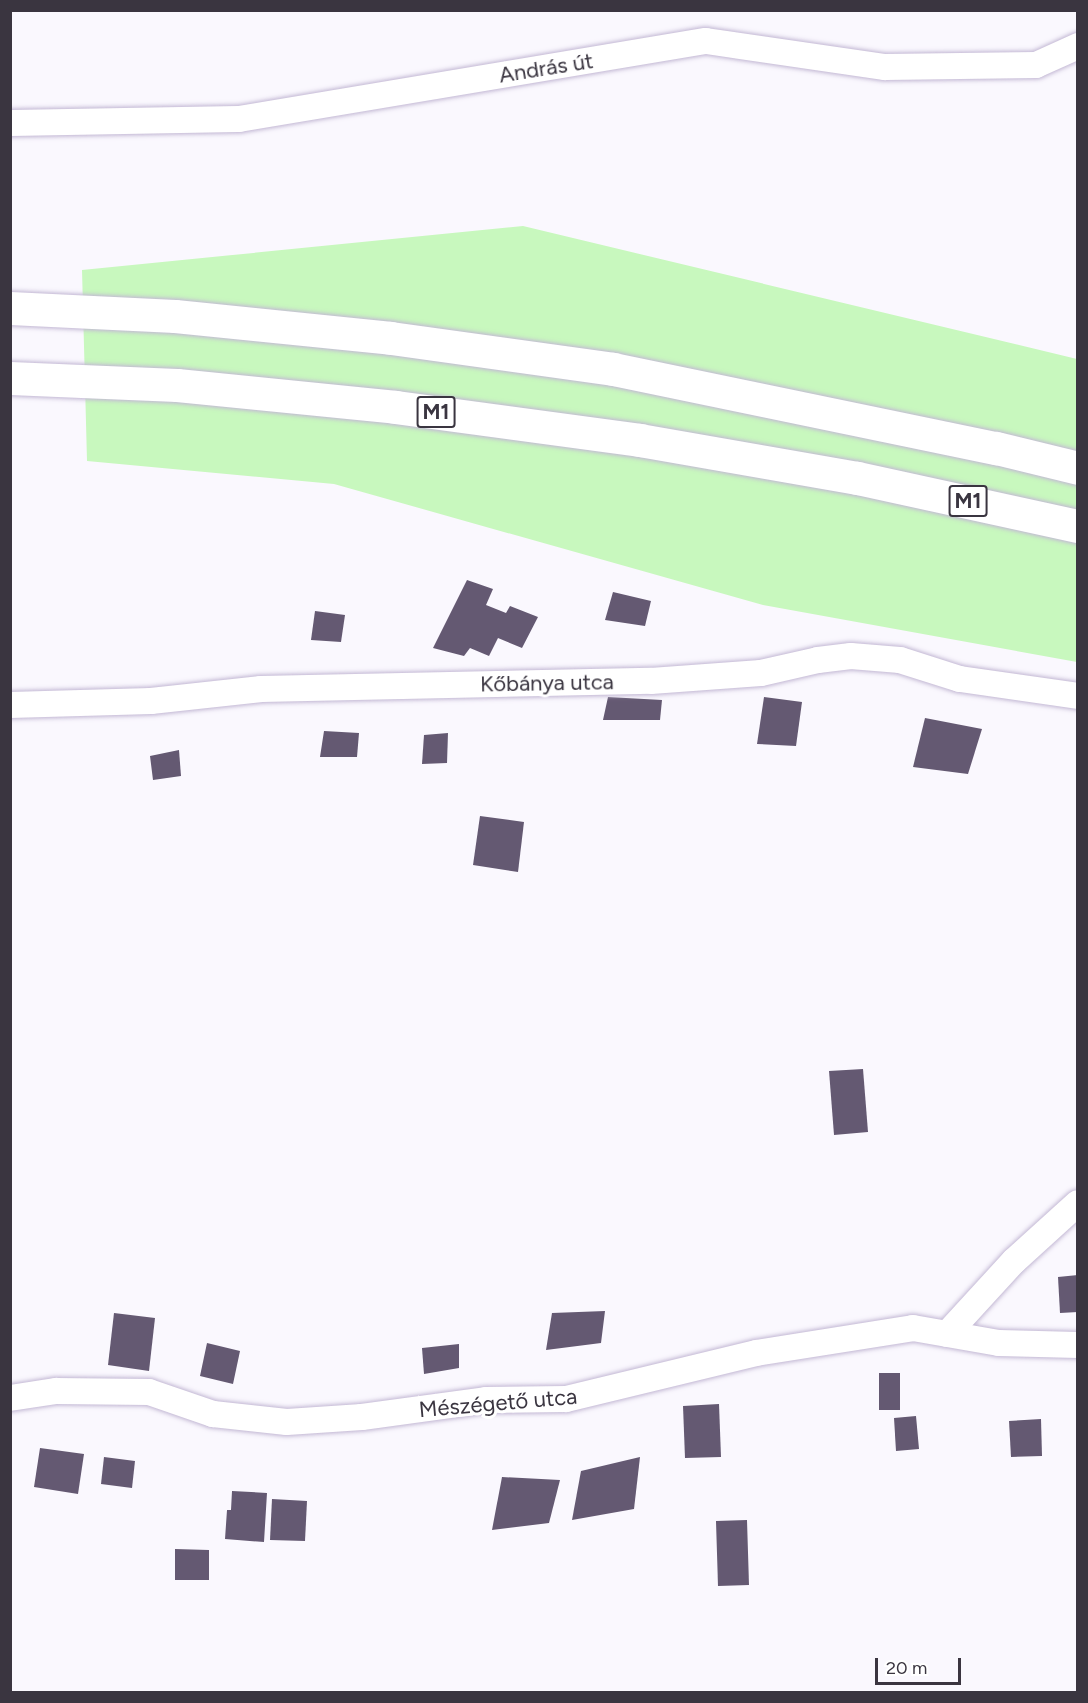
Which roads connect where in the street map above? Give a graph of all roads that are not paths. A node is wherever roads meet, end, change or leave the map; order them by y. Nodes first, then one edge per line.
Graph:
1 (1077, 46) edge
2 (10, 123) edge
3 (10, 308) edge
4 (10, 378) edge
5 (1077, 468) edge
6 (1077, 526) edge
7 (1077, 696) edge
8 (10, 705) edge
9 (1077, 1203) edge
10 (947, 1334) junction
11 (1077, 1345) edge
12 (10, 1398) edge

1 - 2 street, András út
3 - 5 highway
4 - 6 highway, M1
7 - 8 street, Kőbánya utca
9 - 10 street
10 - 11 street, Mészégető utca
10 - 12 street, Mészégető utca

